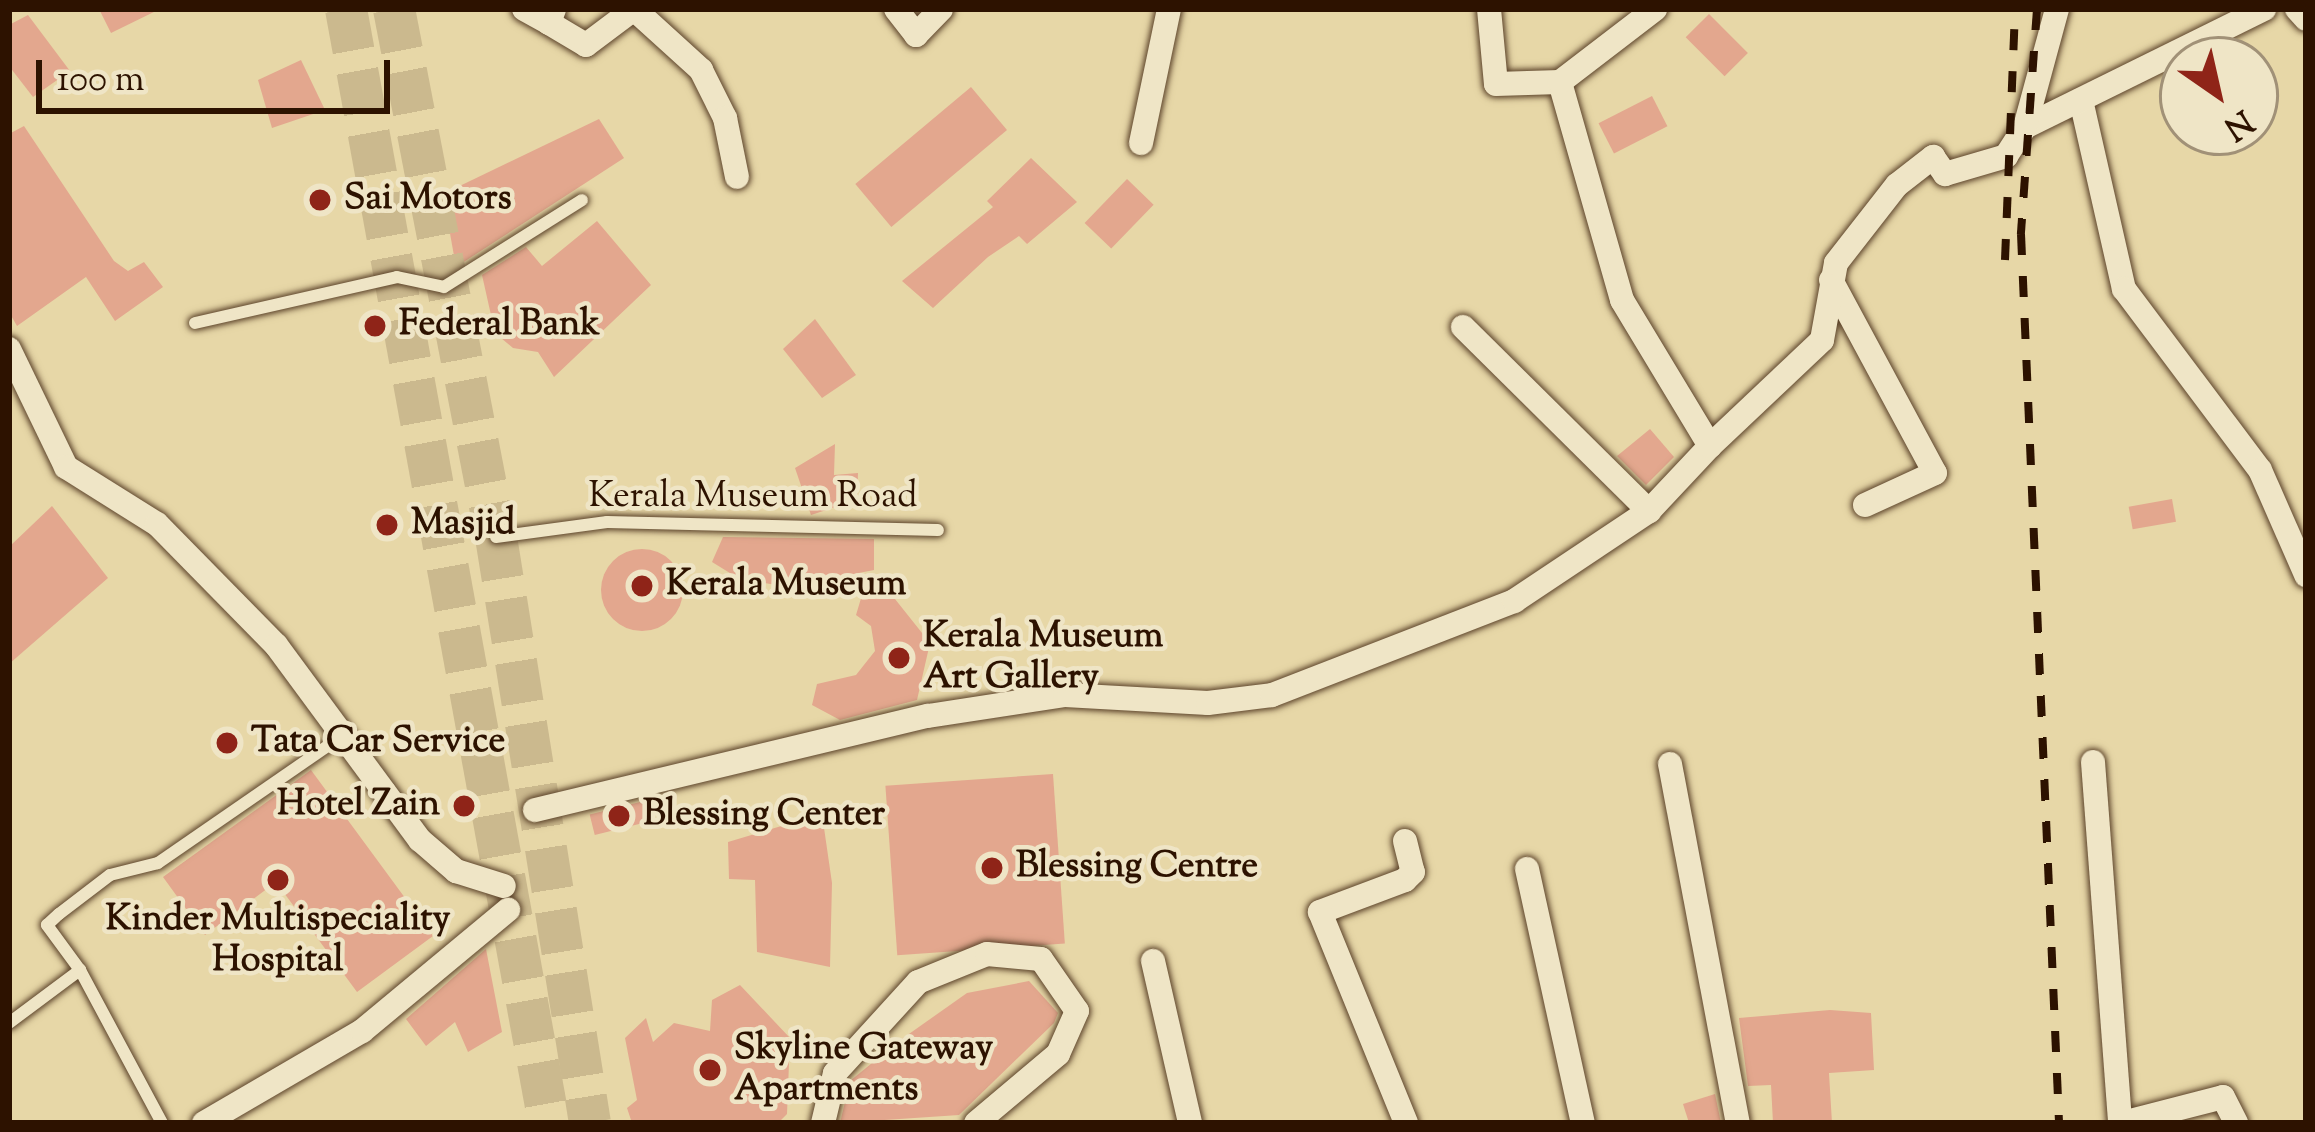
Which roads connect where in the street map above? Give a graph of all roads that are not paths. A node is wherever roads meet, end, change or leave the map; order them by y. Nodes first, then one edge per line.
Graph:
1 (524, 9) edge
2 (896, 9) edge
3 (941, 9) edge
4 (1169, 9) edge
5 (1489, 9) edge
6 (1655, 9) edge
7 (2057, 9) edge
8 (2264, 9) edge
9 (2297, 9) edge
10 (551, 16) edge
11 (2306, 19) edge
12 (1560, 82) junction
13 (2080, 100) junction
14 (2025, 127) junction
15 (1141, 142) dead end
16 (737, 177) dead end
17 (581, 200) dead end
18 (1830, 278) junction
19 (195, 323) dead end
20 (1463, 327) dead end
21 (9, 349) edge
22 (1710, 446) junction
23 (1865, 505) dead end
24 (1649, 511) junction
25 (938, 530) dead end
26 (496, 537) dead end
27 (2306, 575) edge
28 (339, 738) junction
29 (2092, 762) dead end
30 (1670, 764) dead end
31 (535, 810) dead end
32 (1405, 841) dead end
33 (1527, 869) dead end
34 (1153, 961) dead end
35 (80, 970) junction
36 (9, 1023) edge
37 (162, 1123) edge
38 (204, 1123) edge
39 (823, 1123) edge
40 (976, 1123) edge
41 (1190, 1123) edge
42 (1406, 1123) edge
43 (1583, 1123) edge
44 (1738, 1123) edge
45 (2121, 1123) edge
46 (2236, 1123) edge

1 - 10 street
2 - 3 street
4 - 15 street
5 - 12 street
6 - 12 street
7 - 14 street
8 - 13 street
9 - 11 street
10 - 16 street
12 - 22 street
13 - 14 street
13 - 27 street
14 - 18 street
17 - 19 lane
18 - 22 street
18 - 23 street
20 - 24 street
21 - 28 street
22 - 24 street
24 - 31 street
25 - 26 lane, Kerala Museum Road
28 - 35 lane
28 - 38 street
29 - 45 street
30 - 44 street
32 - 42 street
33 - 43 street
34 - 41 street
35 - 36 lane
35 - 37 lane
39 - 40 street
45 - 46 street

